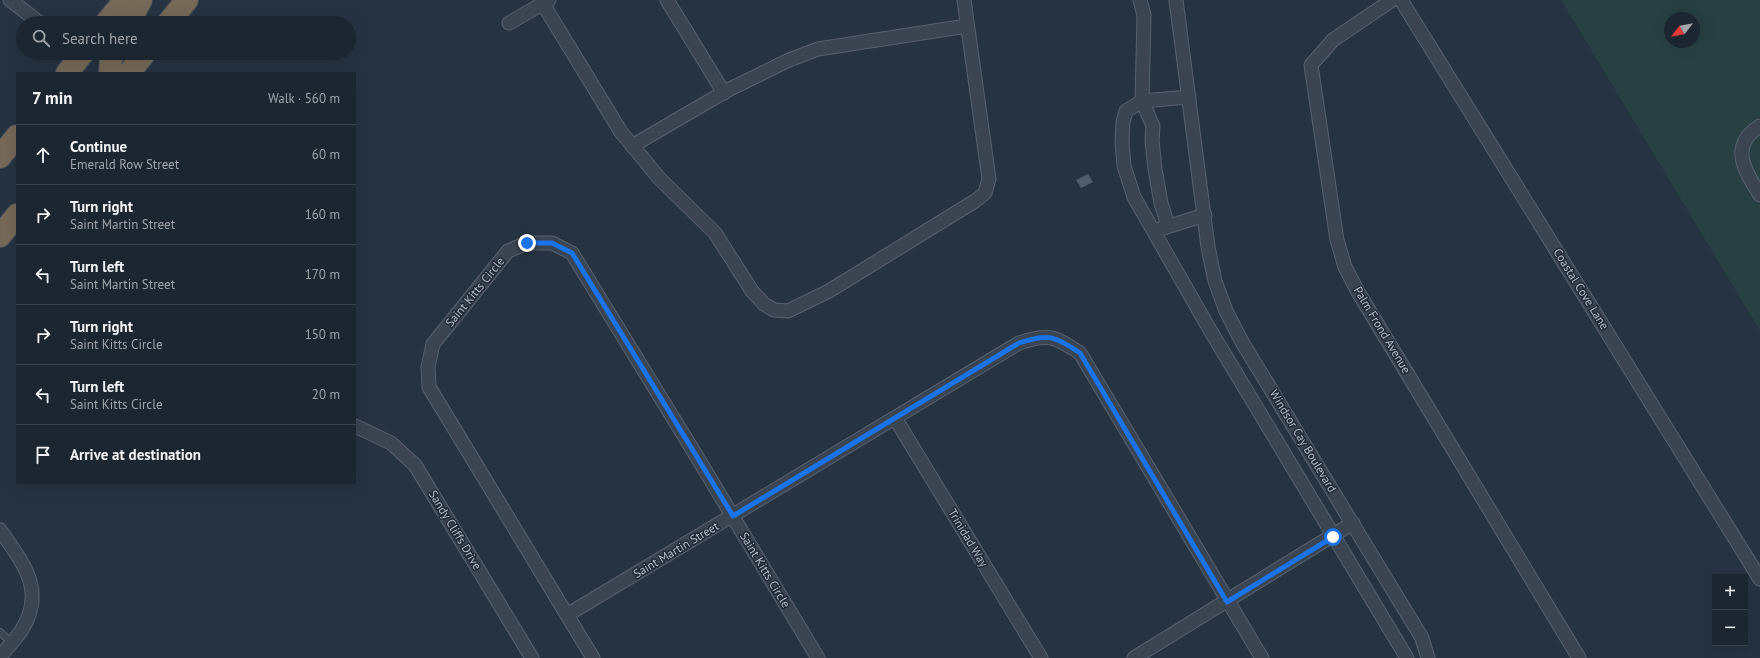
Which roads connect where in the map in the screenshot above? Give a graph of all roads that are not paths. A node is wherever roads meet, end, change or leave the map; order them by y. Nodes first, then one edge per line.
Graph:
1 (10, 0) edge
2 (125, 0) edge
3 (141, 0) edge
4 (187, 0) edge
5 (667, 0) edge
6 (964, 0) edge
7 (1140, 0) edge
8 (1176, 0) edge
9 (1392, 0) edge
10 (1401, 0) edge
11 (546, 2) edge
12 (31, 16) edge
13 (112, 16) edge
14 (133, 16) edge
15 (174, 16) edge
16 (509, 23) dead end
17 (967, 26) junction
18 (80, 60) edge
19 (111, 60) edge
20 (139, 60) edge
21 (68, 72) edge
22 (110, 72) edge
23 (130, 72) edge
24 (724, 93) junction
25 (1189, 97) junction
26 (1142, 101) junction
27 (1760, 126) edge
28 (16, 137) edge
29 (632, 146) junction
30 (0, 157) edge
31 (1760, 195) edge
32 (1204, 215) junction
33 (16, 216) edge
34 (1168, 226) junction
35 (1152, 231) junction
36 (0, 236) edge
37 (895, 418) junction
38 (356, 426) edge
39 (733, 516) junction
40 (1354, 523) junction
41 (0, 530) edge
42 (1333, 537) junction
43 (1760, 578) edge
44 (1227, 602) junction
45 (567, 615) junction
46 (0, 632) edge
47 (12, 643) junction
48 (0, 657) edge
49 (532, 658) edge
50 (593, 658) edge
51 (818, 658) edge
52 (1041, 658) edge
53 (1134, 658) edge
54 (1262, 658) edge
55 (1407, 658) edge
56 (1428, 658) edge
57 (1579, 658) edge

1 - 12 street
2 - 13 highway
3 - 14 highway
4 - 15 highway
5 - 24 street
6 - 17 street
7 - 26 street
8 - 25 street, Windsor Cay Boulevard
9 - 57 street, Palm Frond Avenue
10 - 43 street, Coastal Cove Lane
11 - 16 street
11 - 29 street
17 - 24 street
17 - 29 street
18 - 21 highway
19 - 22 highway
20 - 23 highway
24 - 29 street
25 - 26 street, Windsor Cay Boulevard
25 - 32 street, Windsor Cay Boulevard
26 - 34 street
26 - 35 street, Windsor Cay Boulevard
27 - 31 street
28 - 30 highway
32 - 34 street
32 - 40 street, Windsor Cay Boulevard
33 - 36 highway
34 - 35 street
35 - 42 street, Windsor Cay Boulevard
37 - 39 street, Saint Martin Street
37 - 44 street, Saint Martin Street
37 - 52 street, Trinidad Way
38 - 49 street, Sandy Cliffs Drive
39 - 45 street, Saint Martin Street
39 - 45 street, Saint Kitts Circle
39 - 51 street, Saint Kitts Circle
40 - 42 street
40 - 56 street, Windsor Cay Boulevard
41 - 47 street
42 - 44 street
42 - 55 street, Windsor Cay Boulevard
44 - 53 street
44 - 54 street, Saint Martin Street
45 - 50 street, Saint Kitts Circle
46 - 47 lane
47 - 48 street

